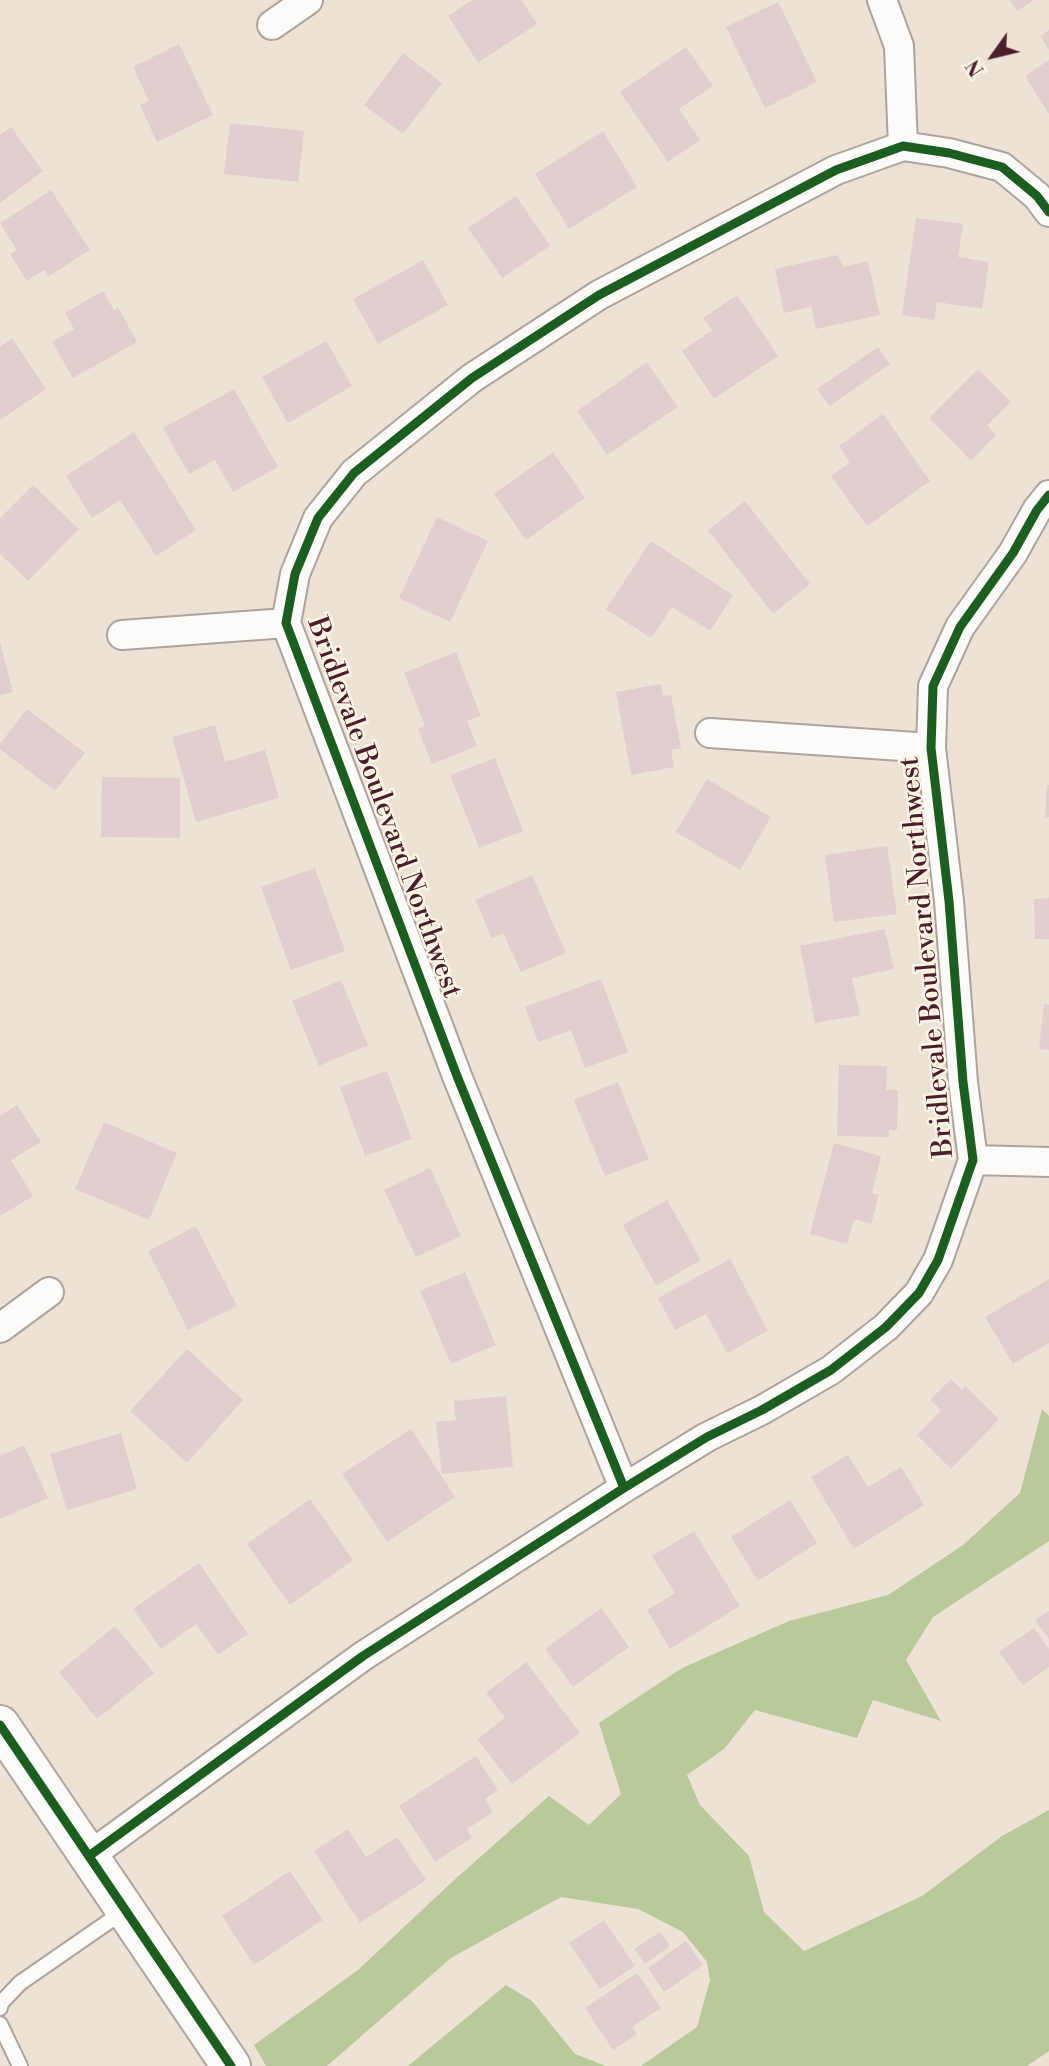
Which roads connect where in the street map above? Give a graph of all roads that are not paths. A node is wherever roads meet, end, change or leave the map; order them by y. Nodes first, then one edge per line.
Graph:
1 (308, 0) edge
2 (882, 0) edge
3 (272, 25) dead end
4 (903, 146) junction
5 (1049, 212) edge
6 (1049, 495) edge
7 (286, 623) junction
8 (122, 635) dead end
9 (710, 733) dead end
10 (932, 748) junction
11 (973, 1160) junction
12 (1049, 1162) edge
13 (49, 1292) dead end
14 (0, 1328) edge
15 (624, 1488) junction
16 (0, 1725) edge
17 (89, 1856) junction
18 (125, 1910) junction
19 (0, 2008) edge
20 (0, 2024) edge
21 (20, 2066) edge
22 (231, 2066) edge

1 - 3 street
2 - 4 street
4 - 5 street, Bridlevale Boulevard Northwest
4 - 7 street, Bridlevale Boulevard Northwest
6 - 10 street, Bridlevale Boulevard Northwest
7 - 8 street
7 - 15 street, Bridlevale Boulevard Northwest
9 - 10 street
10 - 11 street, Bridlevale Boulevard Northwest
11 - 12 street
11 - 15 street, Bridlevale Boulevard Northwest
13 - 14 street
15 - 17 street, Bridlevale Boulevard Northwest
16 - 17 main road
17 - 18 main road
18 - 19 lane
18 - 22 main road
20 - 21 lane

